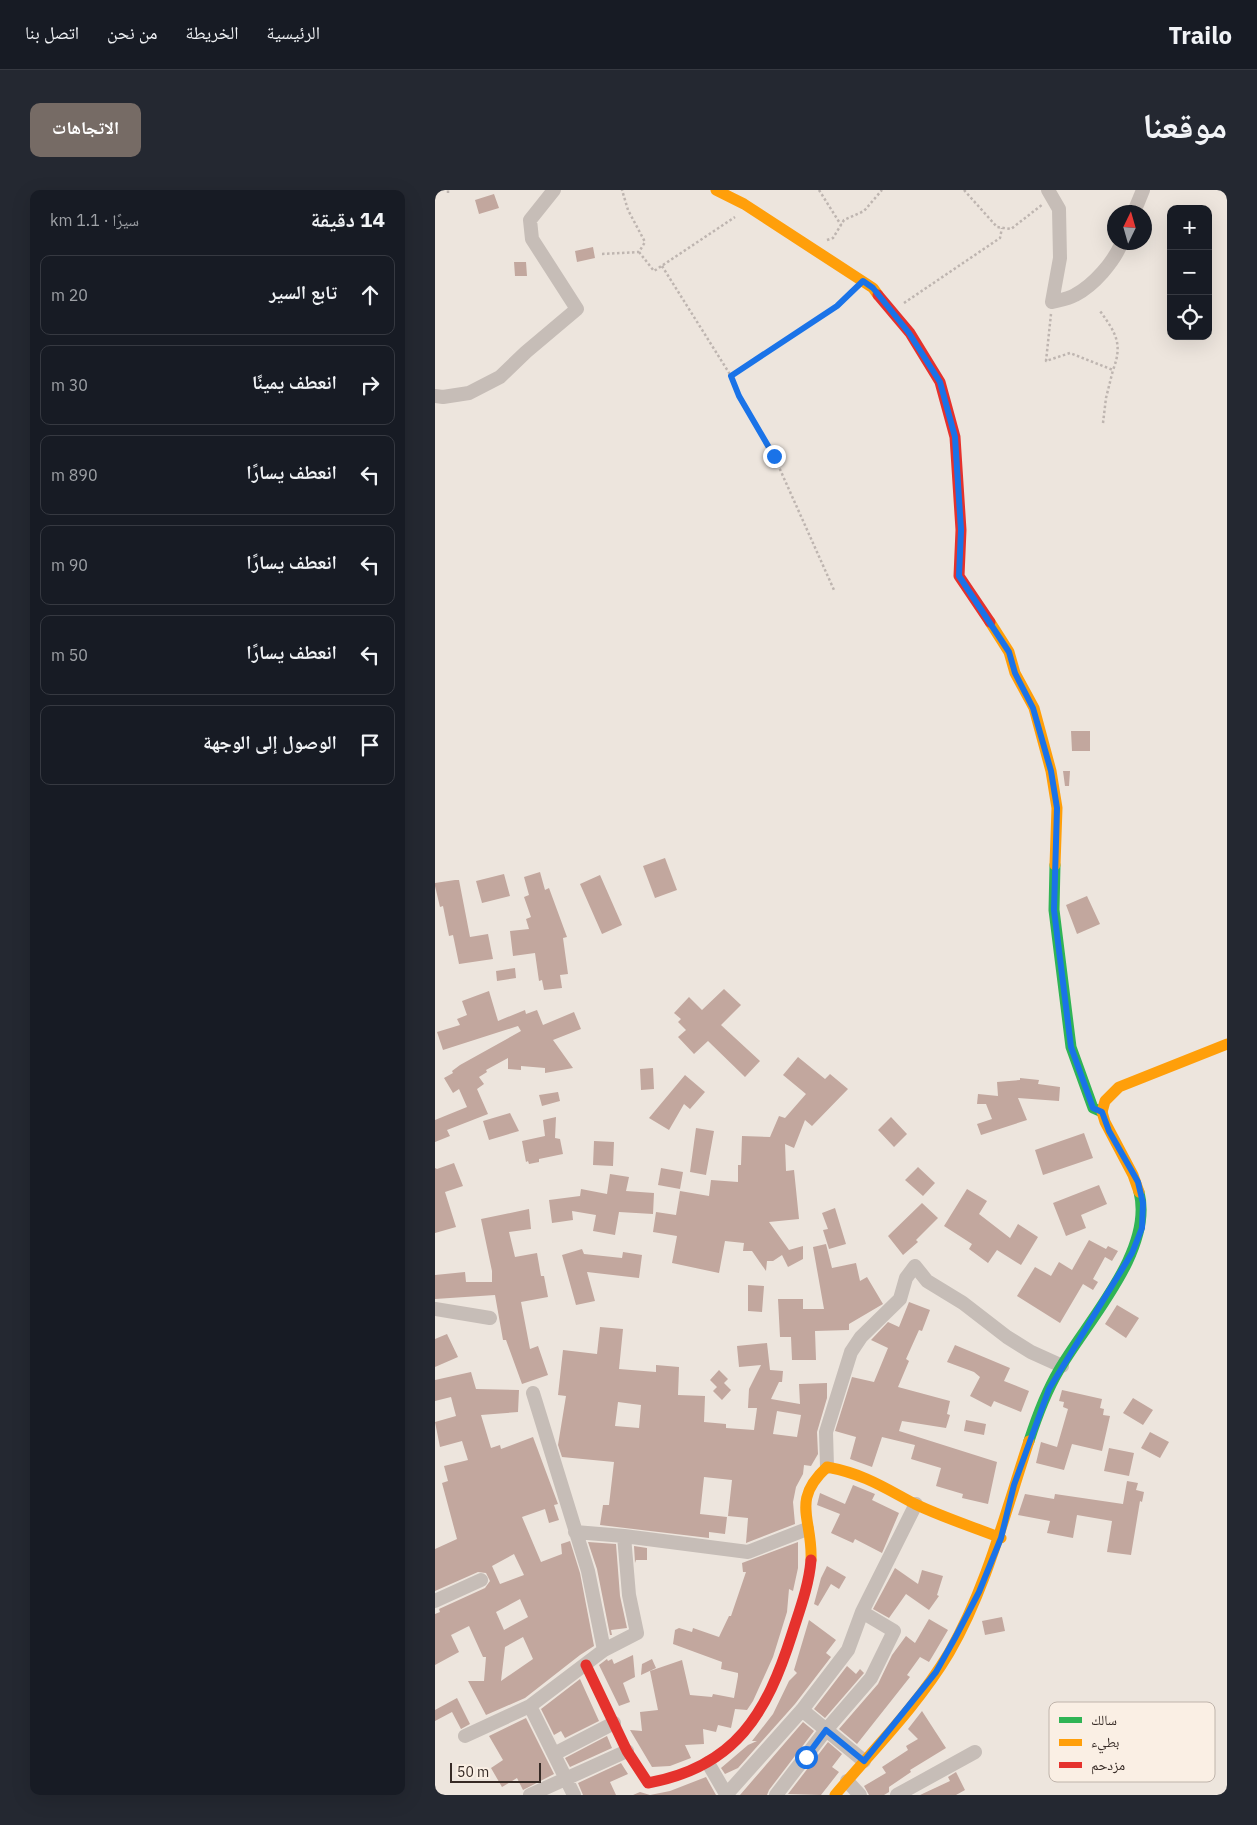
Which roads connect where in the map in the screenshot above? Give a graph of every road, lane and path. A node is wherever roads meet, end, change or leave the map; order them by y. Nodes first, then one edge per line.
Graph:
1 (554, 190) edge
2 (622, 190) edge
3 (716, 190) edge
4 (819, 190) edge
5 (882, 190) edge
6 (964, 190) edge
7 (1143, 190) edge
8 (1050, 193) edge
9 (1137, 205) edge
10 (749, 207) junction
11 (841, 225) junction
12 (1002, 228) junction
13 (812, 248) junction
14 (1119, 250) edge
15 (639, 252) junction
16 (602, 254) dead end
17 (662, 266) junction
18 (863, 281) junction
19 (1052, 302) junction
20 (1100, 311) dead end
21 (893, 312) junction
22 (1113, 370) junction
23 (731, 376) junction
24 (435, 396) edge
25 (1103, 423) dead end
26 (834, 590) dead end
27 (1227, 1044) edge
28 (1102, 1112) junction
29 (435, 1310) edge
30 (490, 1318) dead end
31 (1063, 1366) junction
32 (533, 1393) dead end
33 (827, 1467) junction
34 (916, 1504) junction
35 (807, 1529) junction
36 (575, 1532) junction
37 (624, 1536) junction
38 (1001, 1538) junction
39 (481, 1580) dead end
40 (435, 1601) edge
41 (862, 1612) junction
42 (604, 1650) junction
43 (586, 1665) junction
44 (530, 1706) junction
45 (802, 1710) junction
46 (614, 1723) junction
47 (826, 1730) junction
48 (465, 1736) dead end
49 (627, 1751) junction
50 (975, 1752) dead end
51 (554, 1754) junction
52 (864, 1761) junction
53 (708, 1763) junction
54 (566, 1779) junction
55 (847, 1781) junction
56 (530, 1795) edge
57 (574, 1795) edge
58 (726, 1795) edge
59 (776, 1795) edge
60 (835, 1795) edge
61 (860, 1795) edge
62 (897, 1795) edge

1 - 24 street
2 - 15 path
3 - 10 street
4 - 11 path
5 - 11 path
6 - 12 path
7 - 9 street
8 - 12 path
8 - 19 street
10 - 13 street
10 - 17 path
11 - 13 path
12 - 21 path
13 - 18 street
14 - 19 street
15 - 16 path
15 - 17 path
17 - 23 path
18 - 21 street
18 - 23 path
19 - 22 path
20 - 22 path
21 - 28 street
22 - 25 path
23 - 26 path
27 - 28 street
28 - 31 street
29 - 30 street
31 - 33 street
31 - 38 street
32 - 36 street
33 - 34 street
33 - 35 street
34 - 38 street
34 - 41 street
35 - 37 street
35 - 53 street
36 - 37 street
36 - 42 street
37 - 42 street
38 - 52 street
39 - 40 street
41 - 45 street
41 - 47 street
42 - 43 street
43 - 44 street
43 - 46 street
44 - 48 street
44 - 51 street
45 - 47 street
45 - 58 street
46 - 49 street
46 - 51 street
47 - 52 street
47 - 59 street
49 - 53 street
49 - 54 street
50 - 62 street
51 - 54 street
52 - 55 street
53 - 58 street
54 - 56 street
54 - 57 street
55 - 60 street
55 - 61 street

